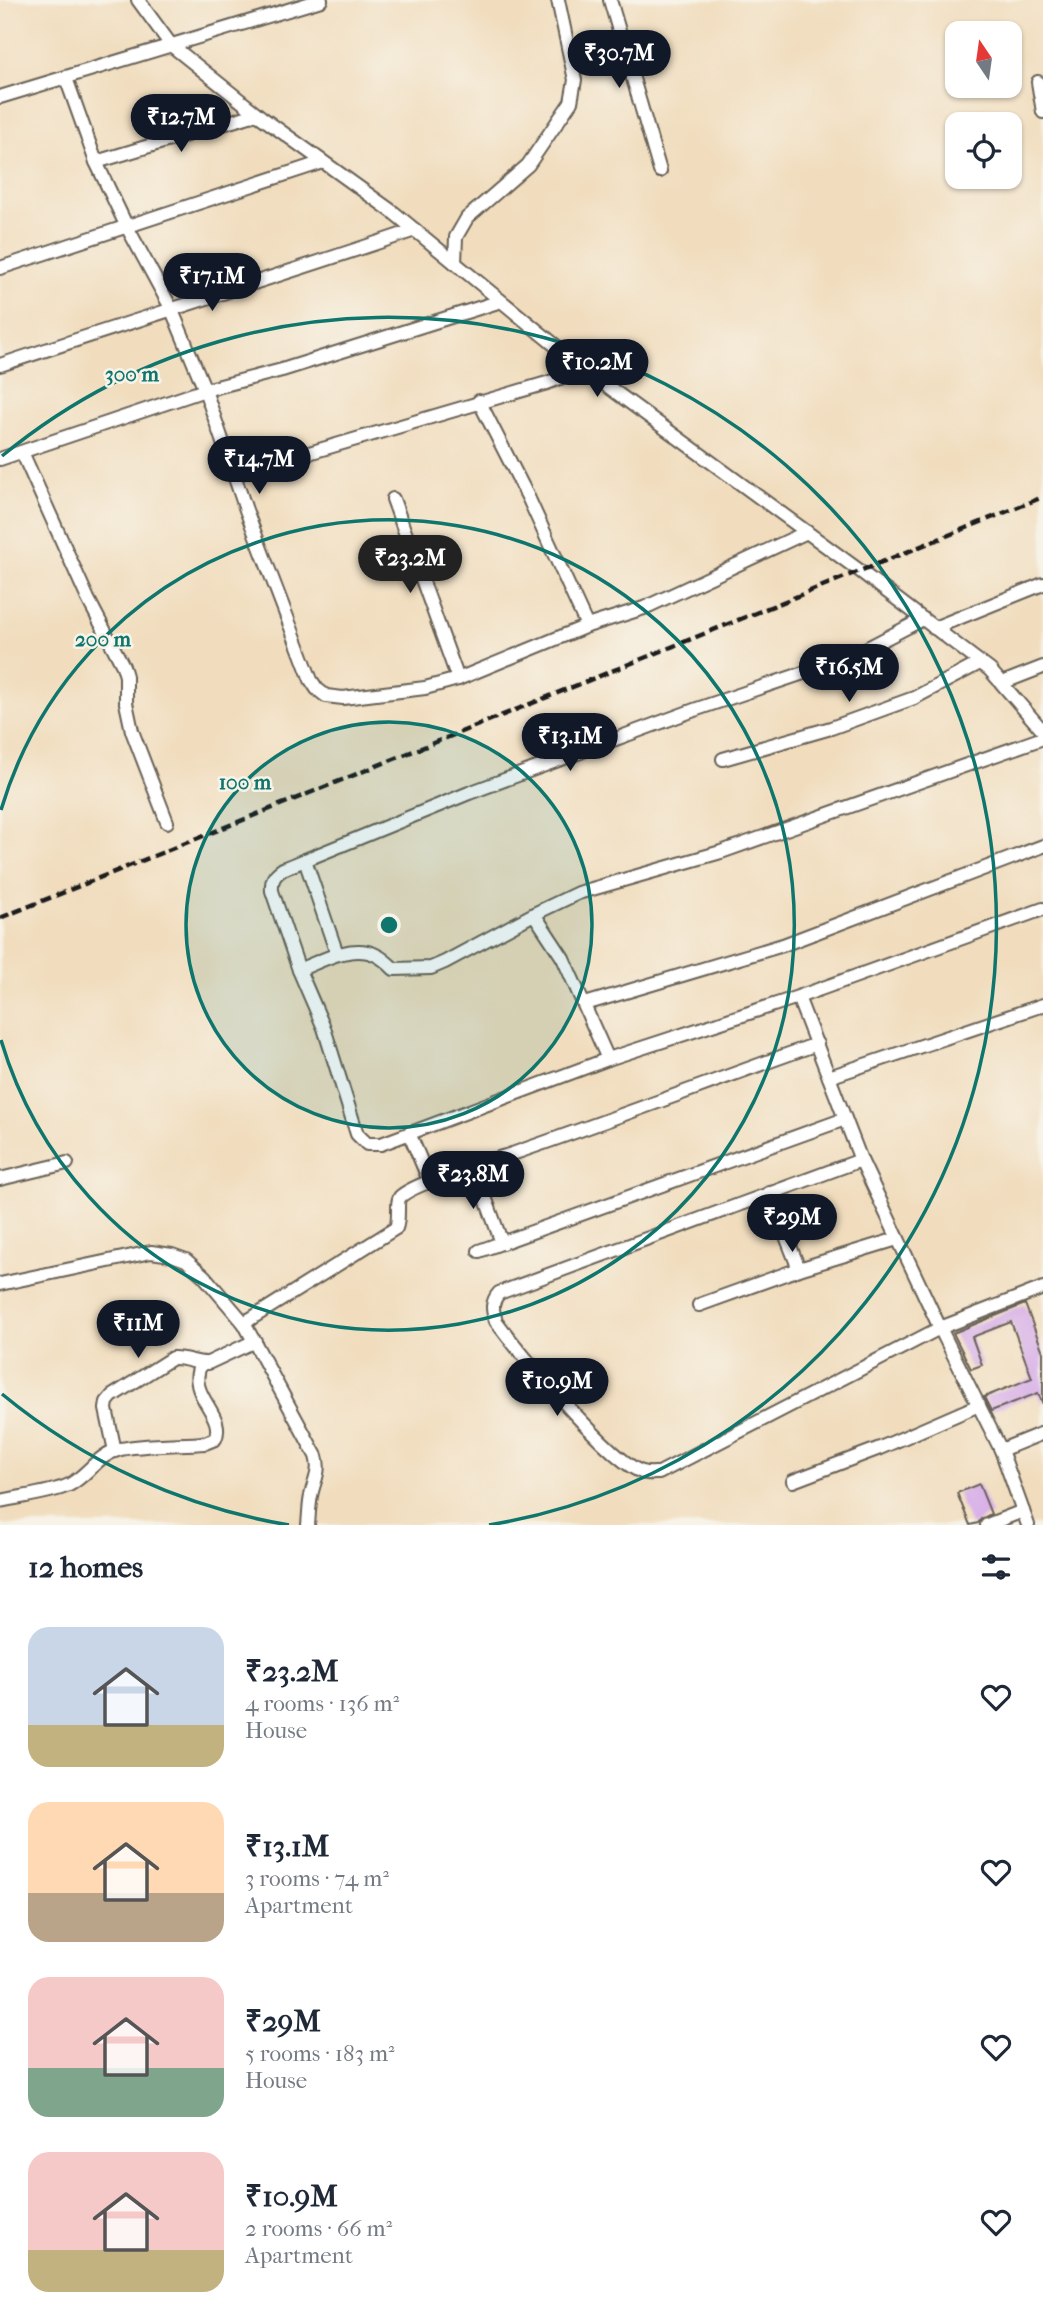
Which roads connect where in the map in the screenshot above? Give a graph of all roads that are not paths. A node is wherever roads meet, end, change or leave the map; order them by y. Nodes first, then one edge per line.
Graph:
1 (138, 0) edge
2 (321, 0) edge
3 (558, 0) edge
4 (610, 0) edge
5 (171, 45) junction
6 (66, 78) junction
7 (1038, 82) dead end
8 (0, 97) edge
9 (1043, 111) edge
10 (257, 114) junction
11 (96, 162) junction
12 (323, 162) junction
13 (660, 171) dead end
14 (126, 225) junction
15 (415, 230) junction
16 (455, 263) junction
17 (0, 268) edge
18 (501, 301) junction
19 (171, 308) junction
20 (0, 365) edge
21 (584, 369) junction
22 (205, 390) junction
23 (479, 401) junction
24 (22, 452) junction
25 (0, 459) edge
26 (234, 475) junction
27 (393, 499) dead end
28 (807, 533) junction
29 (1043, 584) edge
30 (923, 619) junction
31 (587, 625) junction
32 (934, 628) junction
33 (980, 663) junction
34 (1043, 667) edge
35 (458, 679) junction
36 (1002, 683) junction
37 (1043, 731) edge
38 (1043, 738) edge
39 (723, 759) dead end
40 (167, 822) dead end
41 (1043, 846) edge
42 (305, 860) junction
43 (1043, 909) edge
44 (534, 914) junction
45 (337, 954) junction
46 (299, 970) junction
47 (798, 997) junction
48 (585, 1004) junction
49 (1043, 1005) edge
50 (817, 1044) junction
51 (608, 1059) junction
52 (829, 1077) junction
53 (845, 1119) junction
54 (409, 1133) junction
55 (861, 1160) junction
56 (67, 1163) dead end
57 (474, 1167) junction
58 (0, 1179) edge
59 (430, 1182) junction
60 (769, 1193) junction
61 (897, 1239) junction
62 (502, 1243) junction
63 (479, 1251) dead end
64 (799, 1269) junction
65 (0, 1284) edge
66 (1043, 1288) edge
67 (699, 1305) dead end
68 (244, 1323) junction
69 (940, 1328) junction
70 (255, 1341) junction
71 (201, 1364) junction
72 (979, 1405) junction
73 (1043, 1433) edge
74 (1001, 1450) junction
75 (115, 1451) junction
76 (793, 1481) dead end
77 (0, 1501) edge
78 (1023, 1511) junction
79 (308, 1525) edge
80 (987, 1525) edge
81 (1028, 1525) edge

1 - 5 street
2 - 5 street
3 - 16 street
4 - 13 street
5 - 6 street
5 - 10 street
6 - 8 street
6 - 11 street
7 - 9 street
10 - 11 street
10 - 12 street
11 - 14 street
12 - 14 street
12 - 15 street
14 - 17 street
14 - 19 street
15 - 16 street
15 - 19 street
16 - 18 street
18 - 21 street
18 - 22 street
19 - 20 street
19 - 22 street
21 - 23 street
21 - 28 street
22 - 24 street
22 - 26 street
23 - 26 street
23 - 31 street
24 - 25 street
24 - 40 street
26 - 35 street
27 - 35 street
28 - 30 street
28 - 31 street
29 - 32 street
30 - 32 street
30 - 42 street
31 - 35 street
32 - 33 street
33 - 36 street
33 - 39 street
34 - 36 street
36 - 37 street
38 - 44 street
41 - 48 street
42 - 45 street
42 - 46 street
43 - 47 street
44 - 45 street
44 - 48 street
45 - 46 street
46 - 54 street
47 - 50 street
47 - 51 street
48 - 51 street
49 - 52 street
50 - 52 street
50 - 57 street
51 - 54 street
52 - 53 street
53 - 55 street
53 - 62 street
54 - 59 street
55 - 60 street
55 - 61 street
56 - 58 street
57 - 59 street
57 - 62 street
59 - 68 street
60 - 64 street
60 - 69 street
61 - 64 street
61 - 69 street
62 - 63 street
64 - 67 street
65 - 68 street
66 - 69 street
68 - 70 street
69 - 72 street
70 - 71 street
70 - 79 street
71 - 75 street
71 - 75 street
72 - 74 street
72 - 76 street
73 - 74 street
74 - 78 street
75 - 77 street
78 - 80 street
78 - 81 street

